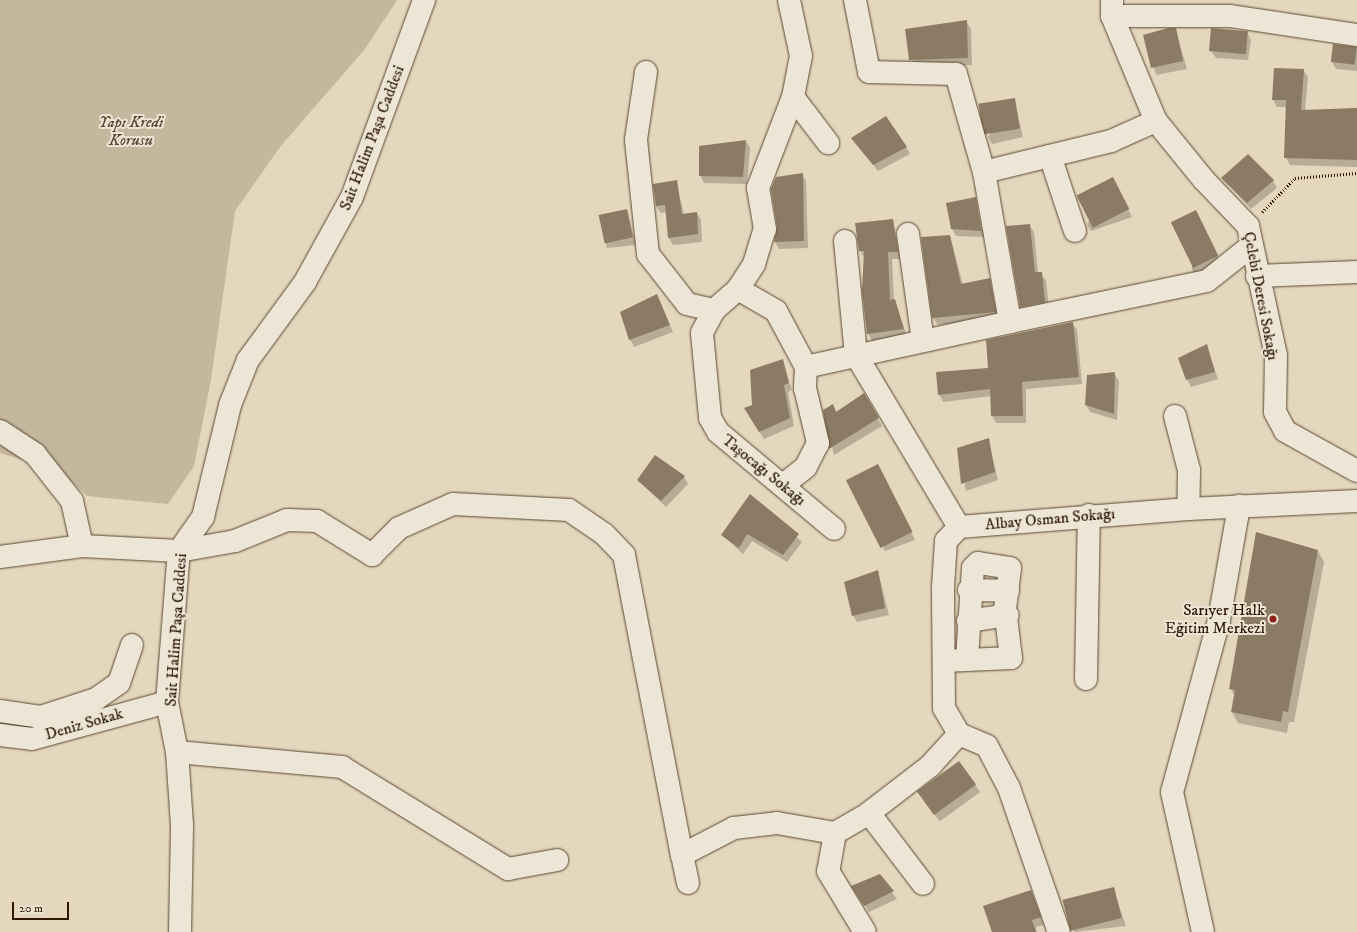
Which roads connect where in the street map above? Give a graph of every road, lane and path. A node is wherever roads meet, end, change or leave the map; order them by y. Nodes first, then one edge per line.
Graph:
1 (424, 0) edge
2 (789, 0) edge
3 (855, 0) edge
4 (1112, 8) edge
5 (1357, 35) edge
6 (646, 72) dead end
7 (793, 97) junction
8 (1156, 121) junction
9 (828, 143) dead end
10 (1050, 156) junction
11 (984, 172) junction
12 (1357, 173) edge
13 (1075, 231) dead end
14 (908, 234) dead end
15 (1250, 236) junction
16 (845, 241) dead end
17 (1357, 272) edge
18 (1257, 276) junction
19 (738, 289) junction
20 (714, 310) junction
21 (1010, 322) junction
22 (923, 341) junction
23 (856, 355) junction
24 (806, 366) junction
25 (1175, 416) dead end
26 (0, 431) edge
27 (1357, 471) edge
28 (783, 485) junction
29 (1357, 501) edge
30 (1240, 506) junction
31 (1188, 509) junction
32 (1089, 516) junction
33 (959, 527) junction
34 (834, 529) dead end
35 (82, 546) junction
36 (179, 551) junction
37 (0, 557) edge
38 (944, 563) junction
39 (978, 563) junction
40 (969, 590) junction
41 (1008, 591) junction
42 (1008, 615) junction
43 (968, 621) junction
44 (132, 645) dead end
45 (967, 659) junction
46 (944, 661) junction
47 (1086, 679) dead end
48 (167, 702) junction
49 (0, 711) edge
50 (960, 734) junction
51 (0, 735) edge
52 (176, 752) junction
53 (869, 813) junction
54 (835, 833) junction
55 (682, 855) junction
56 (557, 860) dead end
57 (688, 883) dead end
58 (923, 884) dead end
59 (180, 932) edge
60 (865, 932) edge
61 (1059, 932) edge
62 (1202, 932) edge

1 - 36 street, Sait Halim Paşa Caddesi
2 - 7 street
3 - 11 street
4 - 5 street
4 - 8 street, Çelebi Deresi Sokağı
6 - 20 street
7 - 9 street
7 - 19 street
8 - 10 street
8 - 15 street, Çelebi Deresi Sokağı
10 - 11 street
10 - 13 street
11 - 21 street
12 - 15 path
14 - 22 street
15 - 18 street, Çelebi Deresi Sokağı
15 - 21 street
16 - 23 street
17 - 18 street
18 - 27 street, Çelebi Deresi Sokağı
19 - 20 street
19 - 24 street
20 - 28 street, Taşocağı Sokağı
21 - 22 street
22 - 23 street
23 - 24 street
23 - 33 street
24 - 28 street
25 - 31 street
26 - 35 street
28 - 34 street, Taşocağı Sokağı
29 - 30 street, Albay Osman Sokağı
30 - 31 street, Albay Osman Sokağı
30 - 62 street
31 - 32 street, Albay Osman Sokağı
32 - 33 street, Albay Osman Sokağı
32 - 47 street
33 - 38 street
35 - 36 street
35 - 37 street
36 - 48 street, Sait Halim Paşa Caddesi
36 - 55 street
38 - 39 street
38 - 46 street
39 - 40 street
39 - 41 street
40 - 41 street
40 - 43 street
41 - 42 street
42 - 43 street
42 - 45 street
43 - 45 street
44 - 49 street
45 - 46 street
46 - 50 street
48 - 51 street, Deniz Sokak
48 - 52 street, Sait Halim Paşa Caddesi
50 - 53 street
50 - 61 street
52 - 56 street
52 - 59 street, Sait Halim Paşa Caddesi
53 - 54 street
53 - 58 street
54 - 55 street
54 - 60 street
55 - 57 street

